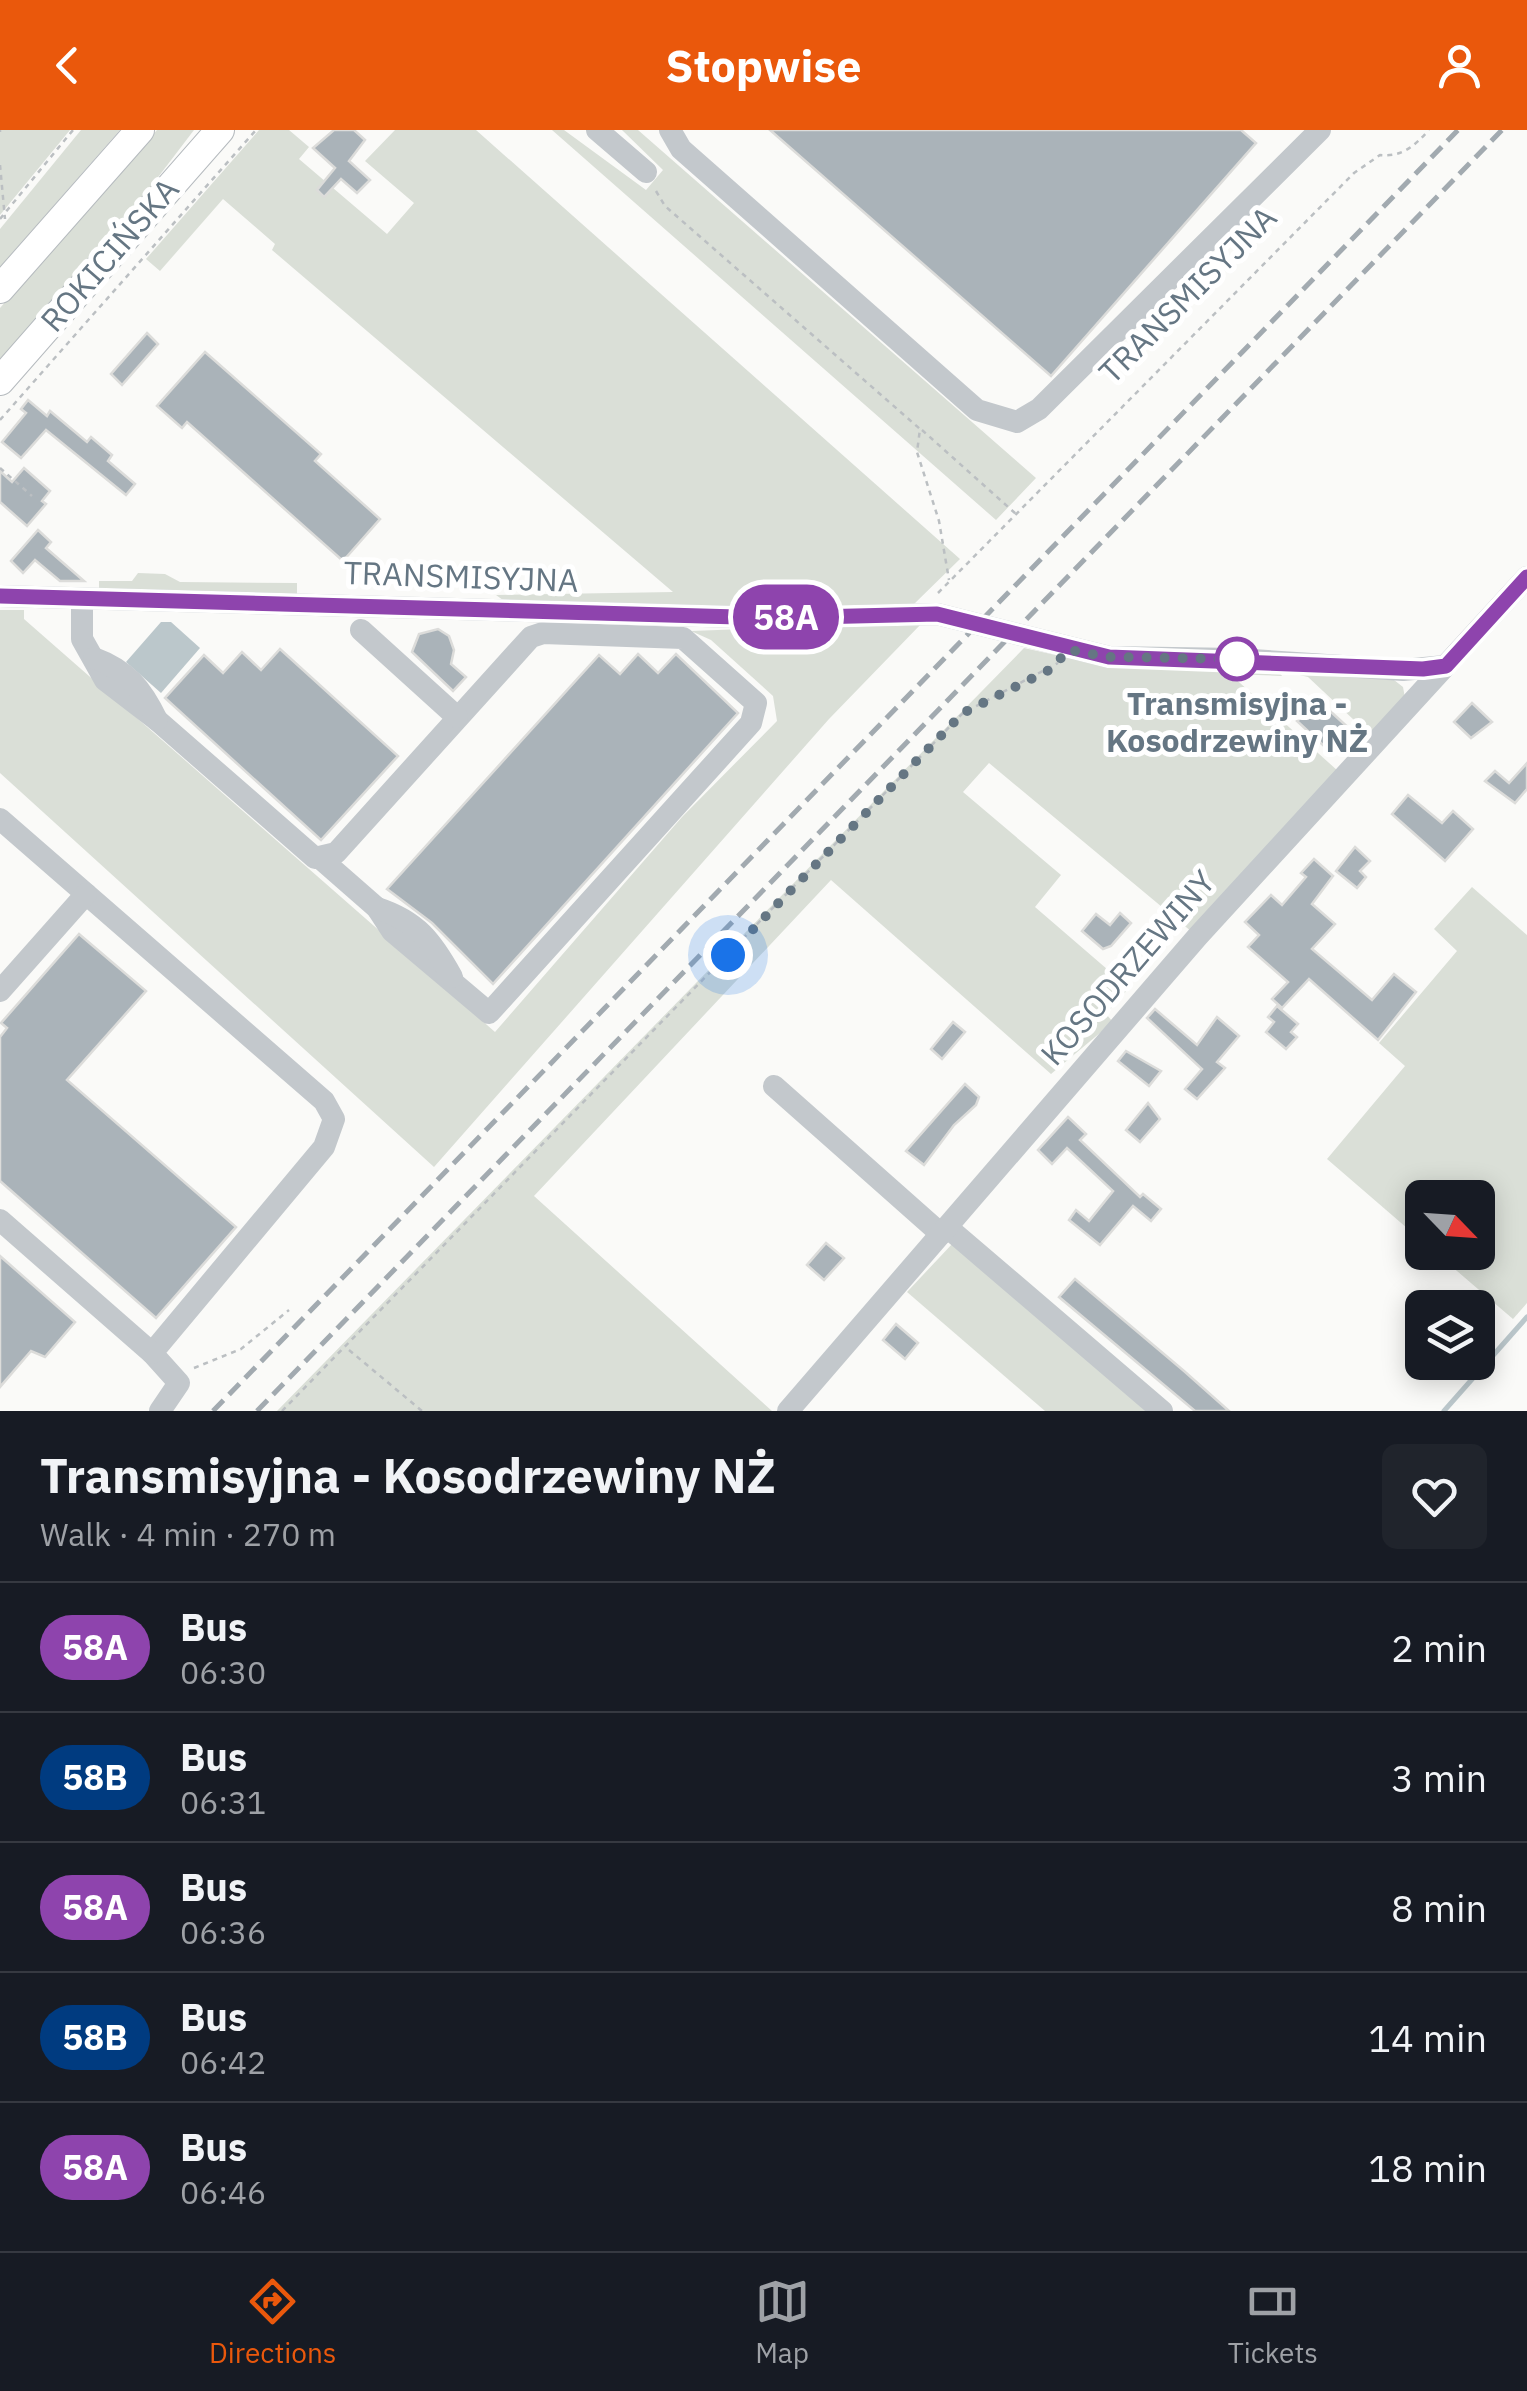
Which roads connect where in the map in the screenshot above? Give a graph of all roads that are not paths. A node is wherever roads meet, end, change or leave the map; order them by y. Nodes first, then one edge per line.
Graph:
1 (140, 130) edge
2 (220, 130) edge
3 (597, 130) edge
4 (670, 130) edge
5 (1320, 130) edge
6 (646, 172) road end
7 (0, 289) edge
8 (0, 381) edge
9 (1527, 577) edge
10 (0, 596) edge
11 (82, 599) junction
12 (361, 630) dead end
13 (1446, 666) junction
14 (457, 717) junction
15 (0, 819) edge
16 (321, 858) junction
17 (86, 894) junction
18 (0, 991) edge
19 (774, 1086) dead end
20 (0, 1220) edge
21 (944, 1231) junction
22 (152, 1354) junction
23 (160, 1411) edge
24 (788, 1411) edge
25 (1162, 1411) edge

1 - 7 main road, ROKICIŃSKA
2 - 8 main road, ROKICIŃSKA
3 - 6 street
4 - 5 street
9 - 13 street, KOSODRZEWINY
10 - 11 street, TRANSMISYJNA
11 - 13 street, TRANSMISYJNA
11 - 16 street
12 - 14 street
13 - 21 street, KOSODRZEWINY
14 - 16 street
14 - 16 street
15 - 17 street
17 - 18 street
17 - 22 street
19 - 21 street
20 - 22 street
21 - 24 street, KOSODRZEWINY
21 - 25 street
22 - 23 street

